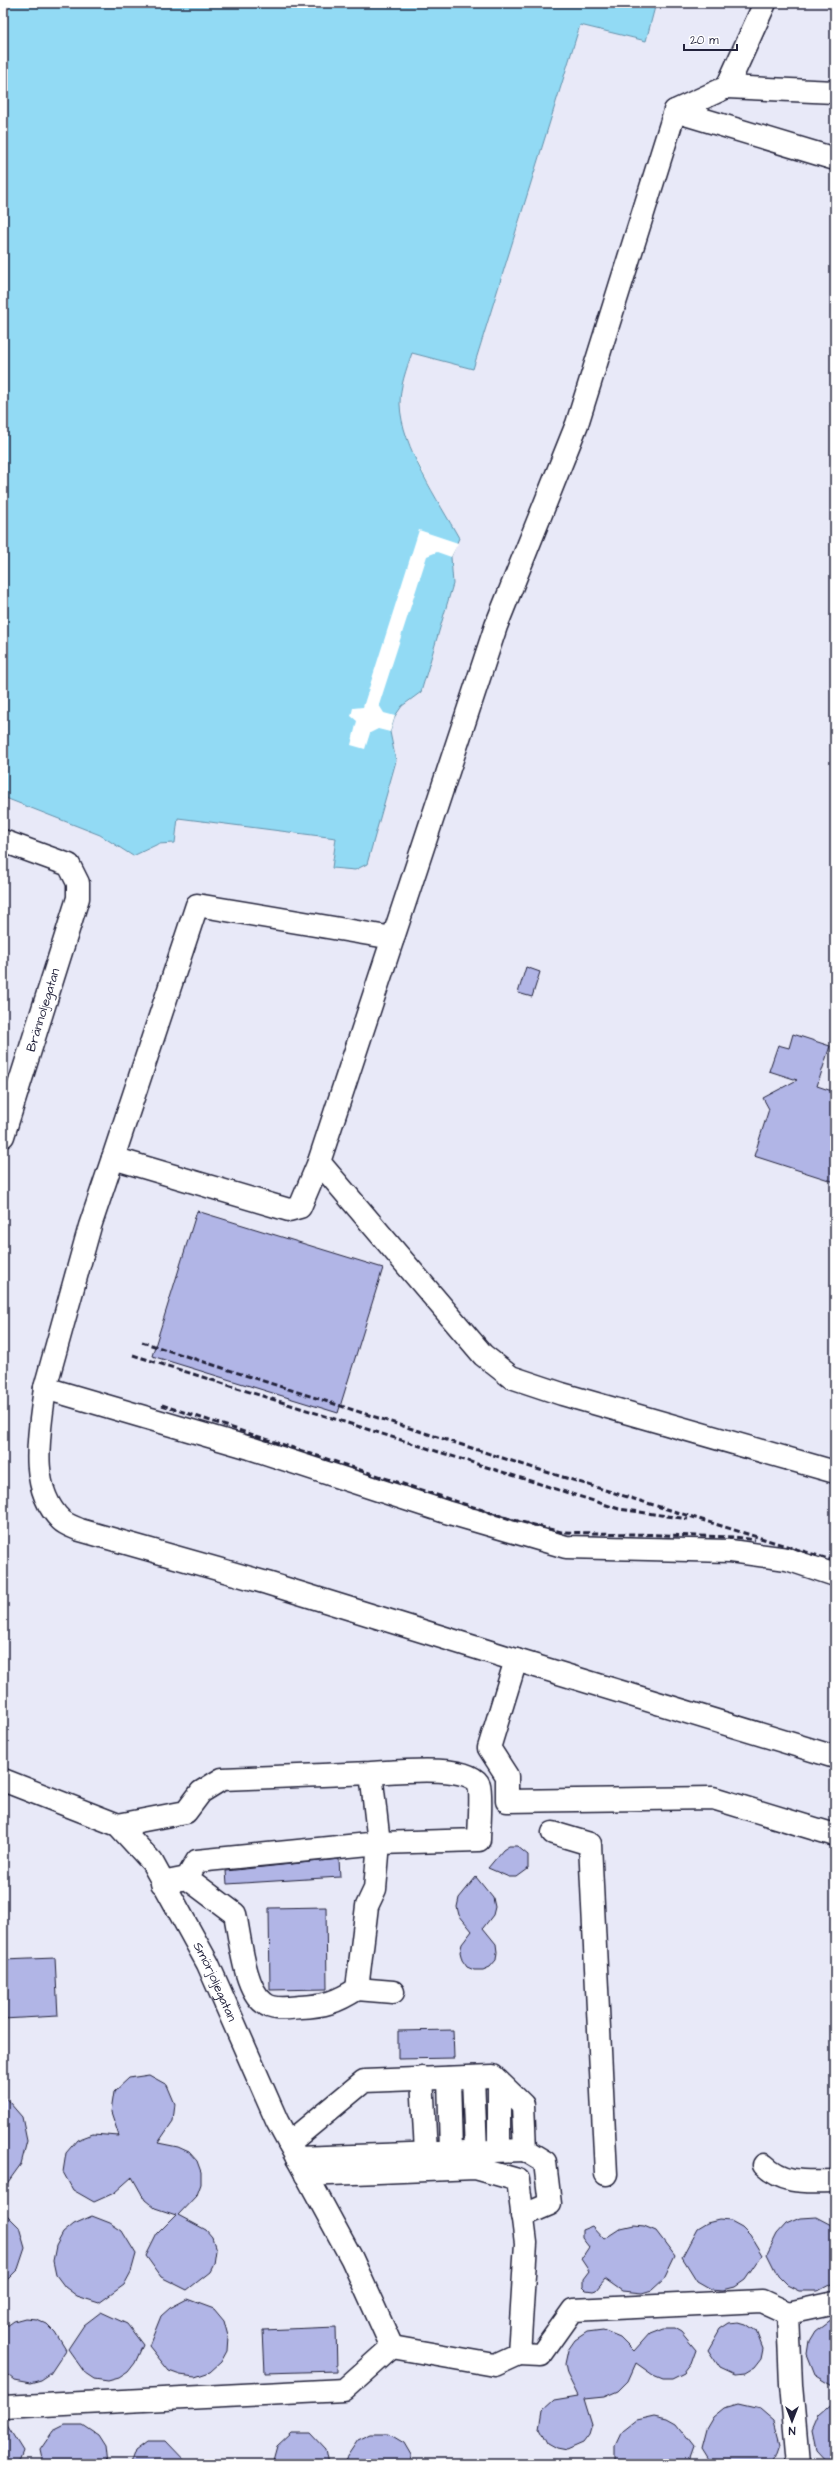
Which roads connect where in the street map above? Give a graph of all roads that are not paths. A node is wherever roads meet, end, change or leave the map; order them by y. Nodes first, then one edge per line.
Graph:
1 (765, 3) edge
2 (727, 87) junction
3 (835, 92) edge
4 (674, 111) junction
5 (835, 160) edge
6 (3, 841) edge
7 (393, 938) junction
8 (3, 1136) edge
9 (113, 1158) junction
10 (319, 1162) junction
11 (45, 1388) junction
12 (835, 1472) edge
13 (835, 1575) edge
14 (516, 1660) junction
15 (835, 1757) edge
16 (371, 1773) junction
17 (3, 1780) edge
18 (118, 1825) junction
19 (553, 1833) dead end
20 (835, 1835) edge
21 (379, 1843) junction
22 (187, 1878) junction
23 (162, 1883) junction
24 (357, 1989) junction
25 (393, 1992) dead end
26 (472, 2077) junction
27 (422, 2078) junction
28 (449, 2078) junction
29 (499, 2082) junction
30 (499, 2150) junction
31 (525, 2150) junction
32 (476, 2151) junction
33 (451, 2152) junction
34 (426, 2153) junction
35 (297, 2159) junction
36 (764, 2165) dead end
37 (606, 2174) dead end
38 (835, 2182) edge
39 (522, 2216) junction
40 (835, 2303) edge
41 (788, 2313) junction
42 (392, 2347) junction
43 (519, 2354) junction
44 (3, 2407) edge
45 (798, 2464) edge

1 - 2 lane
2 - 3 lane
2 - 4 lane
4 - 5 lane
4 - 7 lane
6 - 8 lane, Brännoljegatan
7 - 9 lane
7 - 10 lane
9 - 10 lane
9 - 11 lane
10 - 12 lane
11 - 13 lane
11 - 14 lane
14 - 15 lane
14 - 20 lane
16 - 18 lane
16 - 21 lane
16 - 21 lane
17 - 18 lane, Smörjoljegatan
18 - 23 lane, Smörjoljegatan
19 - 37 lane
21 - 22 lane
21 - 24 lane
22 - 23 lane
22 - 24 lane
23 - 35 lane, Smörjoljegatan
24 - 25 lane
26 - 28 lane
26 - 29 lane
26 - 32 lane
27 - 28 lane
27 - 34 lane
27 - 35 lane
28 - 33 lane
29 - 30 lane
29 - 31 lane
30 - 31 lane
30 - 32 lane
31 - 39 lane
32 - 33 lane
33 - 34 lane
34 - 35 lane
35 - 39 lane
35 - 42 lane, Smörjoljegatan
36 - 38 lane
39 - 43 lane
40 - 41 lane
41 - 43 lane
41 - 45 lane
42 - 43 lane
42 - 44 lane

